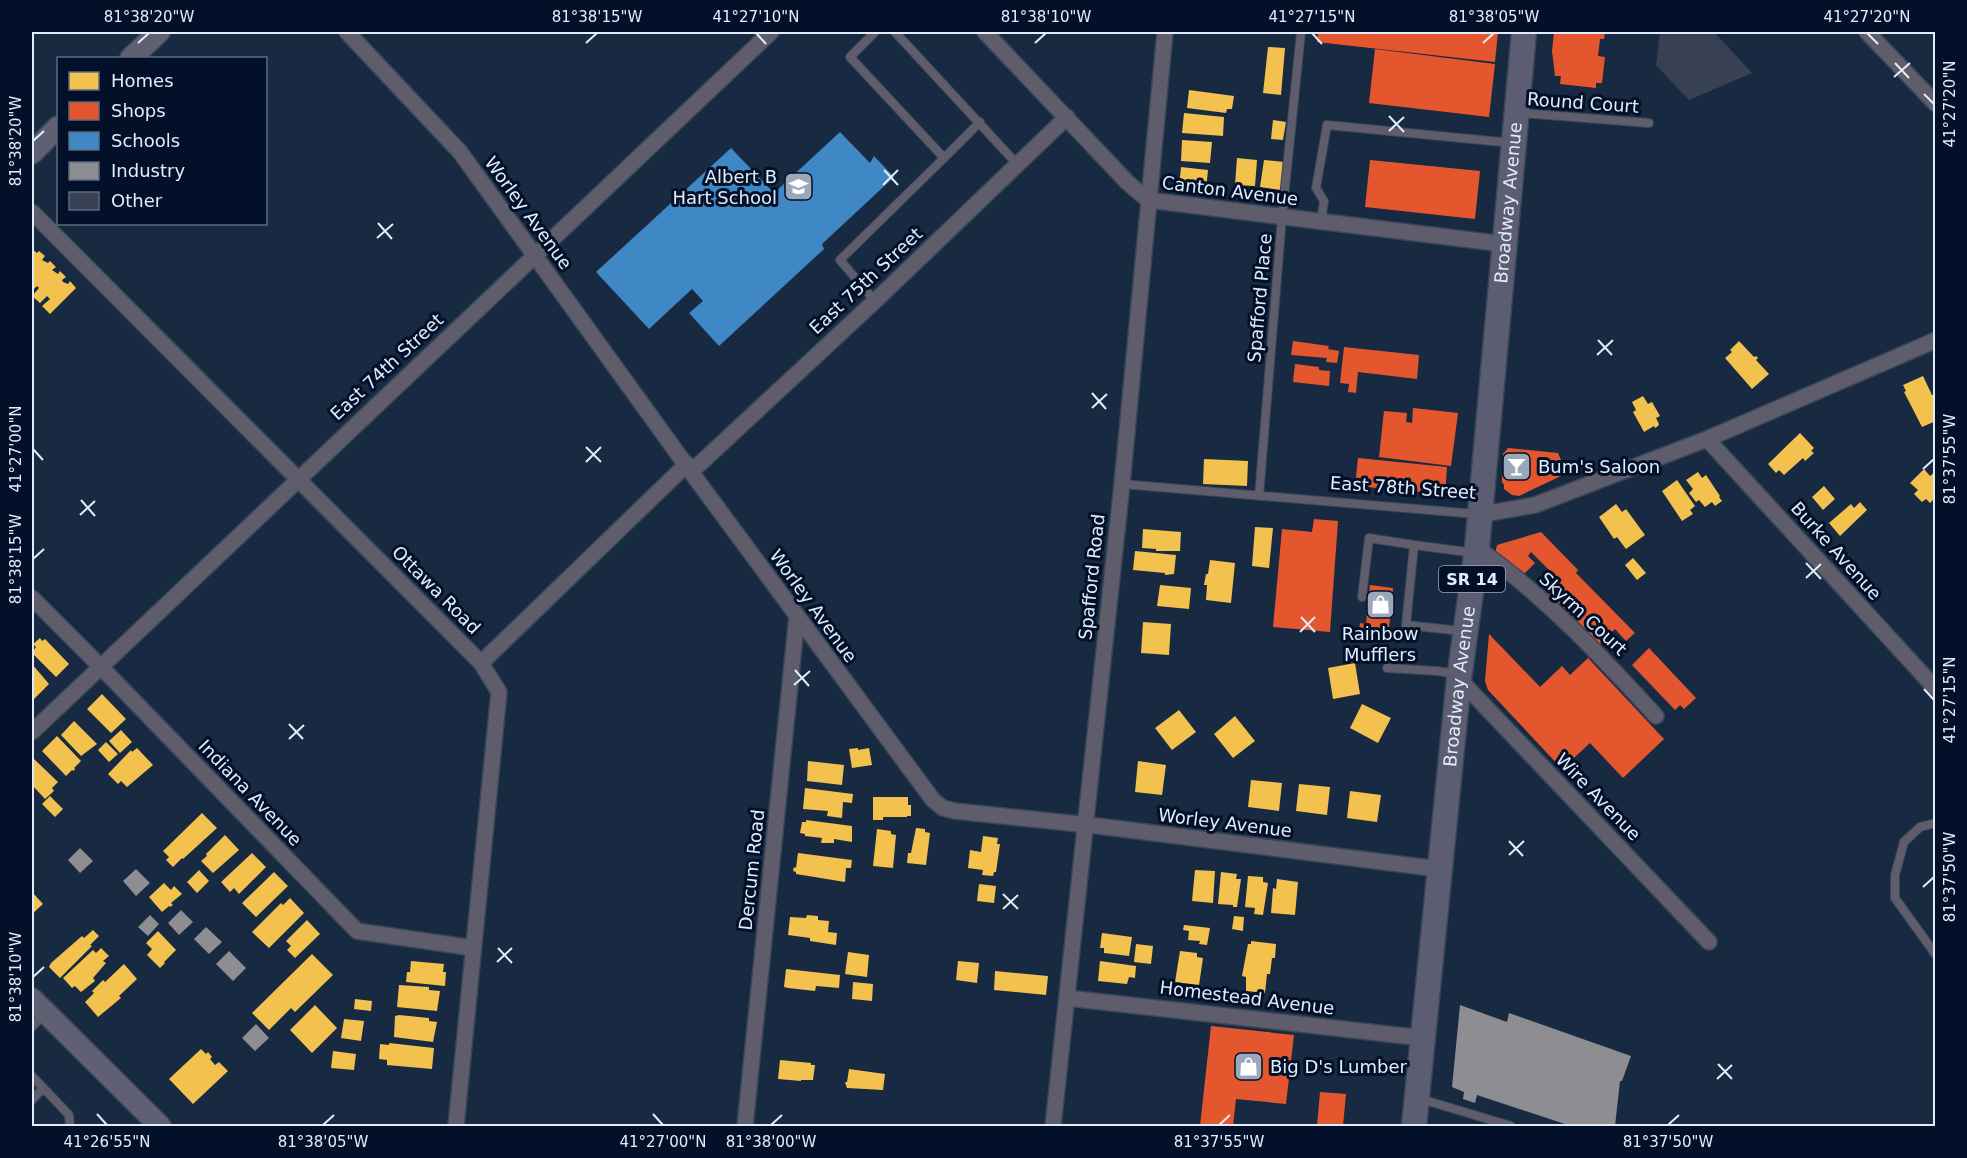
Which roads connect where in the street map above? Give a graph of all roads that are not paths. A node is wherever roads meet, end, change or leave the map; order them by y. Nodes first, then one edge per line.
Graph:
1 (159, 32) edge
2 (347, 32) edge
3 (771, 32) edge
4 (875, 32) edge
5 (895, 32) edge
6 (985, 32) edge
7 (1165, 32) edge
8 (1301, 32) edge
9 (1524, 32) edge
10 (1867, 32) edge
11 (132, 57) edge
12 (1935, 104) edge
13 (1516, 113) junction
14 (1067, 117) junction
15 (980, 122) junction
16 (1649, 123) dead end
17 (57, 128) edge
18 (1513, 143) junction
19 (32, 153) edge
20 (944, 158) junction
21 (1017, 164) junction
22 (1148, 200) junction
23 (32, 212) edge
24 (1282, 217) junction
25 (1321, 222) junction
26 (1504, 244) junction
27 (535, 254) junction
28 (875, 301) junction
29 (1935, 340) edge
30 (1707, 438) junction
31 (689, 468) junction
32 (297, 479) junction
33 (1122, 484) junction
34 (1259, 496) junction
35 (1478, 514) junction
36 (1414, 545) junction
37 (1476, 551) junction
38 (1362, 597) dead end
39 (32, 598) edge
40 (796, 616) junction
41 (1465, 632) junction
42 (480, 663) junction
43 (100, 666) junction
44 (1387, 668) dead end
45 (1459, 677) junction
46 (1935, 689) edge
47 (1656, 716) dead end
48 (32, 732) edge
49 (1935, 823) edge
50 (1085, 825) junction
51 (1439, 869) junction
52 (1709, 942) dead end
53 (473, 948) junction
54 (1935, 955) edge
55 (1067, 998) junction
56 (36, 1013) edge
57 (1423, 1038) junction
58 (32, 1076) edge
59 (44, 1088) junction
60 (1417, 1098) junction
61 (32, 1100) edge
62 (70, 1126) edge
63 (160, 1126) edge
64 (456, 1126) edge
65 (745, 1126) edge
66 (1053, 1126) edge
67 (1414, 1126) edge
68 (1511, 1126) edge

1 - 11 main road
2 - 27 street, Worley Avenue
3 - 27 street, East 74th Street
4 - 20 lane
5 - 15 lane
6 - 14 street, Canton Avenue
7 - 22 street, Spafford Road
8 - 24 lane, Spafford Place
9 - 13 main road, Broadway Avenue / SR 14
10 - 12 street
13 - 16 lane, Round Court
13 - 18 main road, Broadway Avenue / SR 14
14 - 21 street, East 75th Street
14 - 22 street, Canton Avenue
15 - 20 lane
15 - 21 lane
17 - 19 main road
18 - 25 lane
18 - 26 main road, Broadway Avenue / SR 14
20 - 28 lane
21 - 28 street, East 75th Street
22 - 24 street, Canton Avenue
22 - 33 street, Spafford Road
23 - 32 street, Ottawa Road
24 - 25 street, Canton Avenue
24 - 34 lane, Spafford Place
25 - 26 street, Canton Avenue
26 - 35 main road, Broadway Avenue / SR 14
27 - 31 street, Worley Avenue
27 - 32 street, East 74th Street
28 - 31 street, East 75th Street
29 - 30 street, East 78th Street
30 - 35 street, East 78th Street
30 - 46 street, Burke Avenue
31 - 40 street, Worley Avenue
31 - 42 street, East 75th Street
32 - 42 street, Ottawa Road
32 - 43 street, East 74th Street
33 - 34 lane, East 78th Street
33 - 50 street, Spafford Road
34 - 35 lane, East 78th Street
35 - 37 main road, Broadway Avenue / SR 14
36 - 37 lane
36 - 38 lane
36 - 41 lane
37 - 41 main road, Broadway Avenue / SR 14
37 - 47 street, Skyrm Court
39 - 43 street, Indiana Avenue
40 - 50 street, Worley Avenue
40 - 65 street, Dercum Road
41 - 45 main road, Broadway Avenue / SR 14
42 - 53 street, Ottawa Road
43 - 48 street, East 74th Street
43 - 53 street, Indiana Avenue
44 - 45 lane
45 - 51 main road, Broadway Avenue / SR 14
45 - 52 street, Wire Avenue
49 - 54 lane
50 - 51 street, Worley Avenue
50 - 55 street, Spafford Road
51 - 57 main road, Broadway Avenue / SR 14
53 - 64 street, Ottawa Road
55 - 57 street, Homestead Avenue
55 - 66 street, Spafford Road
56 - 63 main road
57 - 60 main road, Broadway Avenue / SR 14
58 - 59 lane
59 - 61 lane
59 - 62 lane
60 - 67 main road, Broadway Avenue / SR 14
60 - 68 lane

